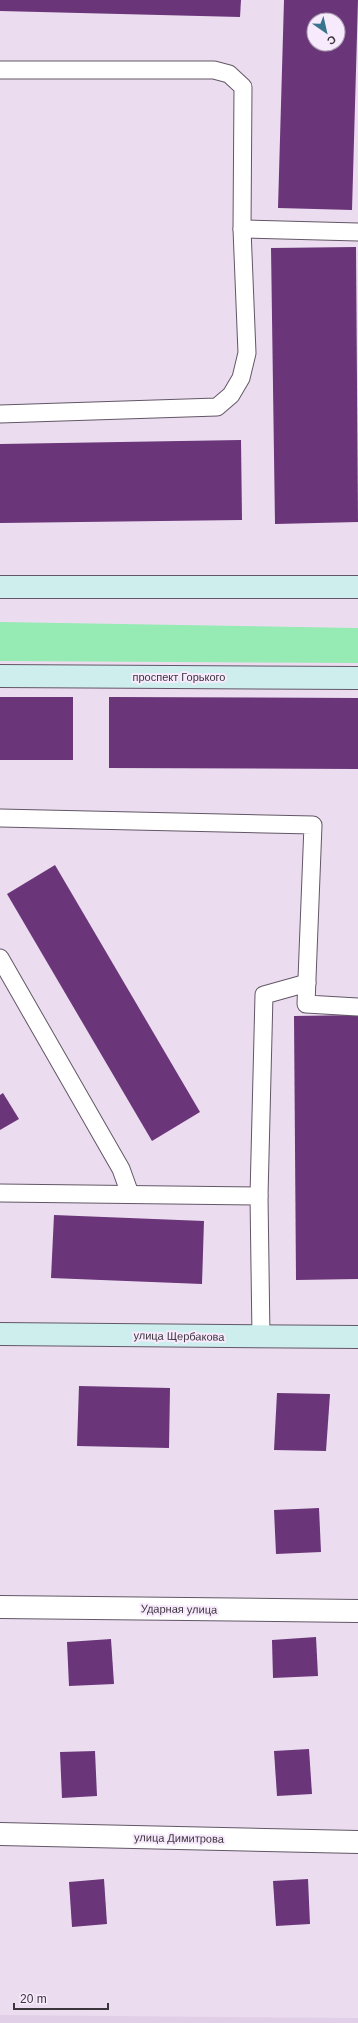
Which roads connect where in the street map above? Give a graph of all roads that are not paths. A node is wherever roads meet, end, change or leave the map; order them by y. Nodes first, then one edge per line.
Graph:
1 (0, 70) edge
2 (242, 229) junction
3 (358, 232) edge
4 (0, 414) edge
5 (0, 587) edge
6 (358, 587) edge
7 (0, 676) edge
8 (358, 678) edge
9 (0, 818) edge
10 (0, 958) edge
11 (307, 983) junction
12 (358, 1007) edge
13 (0, 1193) edge
14 (130, 1194) junction
15 (259, 1196) junction
16 (0, 1334) edge
17 (261, 1337) junction
18 (358, 1337) edge
19 (0, 1607) edge
20 (358, 1611) edge
21 (0, 1834) edge
22 (358, 1842) edge

1 - 2 lane
2 - 3 lane
2 - 4 lane
5 - 6 street
7 - 8 street, проспект Горького
9 - 11 lane
10 - 14 lane
11 - 12 lane
11 - 15 lane
13 - 14 lane
14 - 15 lane
15 - 17 lane
16 - 17 street, улица Щербакова
17 - 18 street, улица Щербакова
19 - 20 street, Ударная улица
21 - 22 street, улица Димитрова

